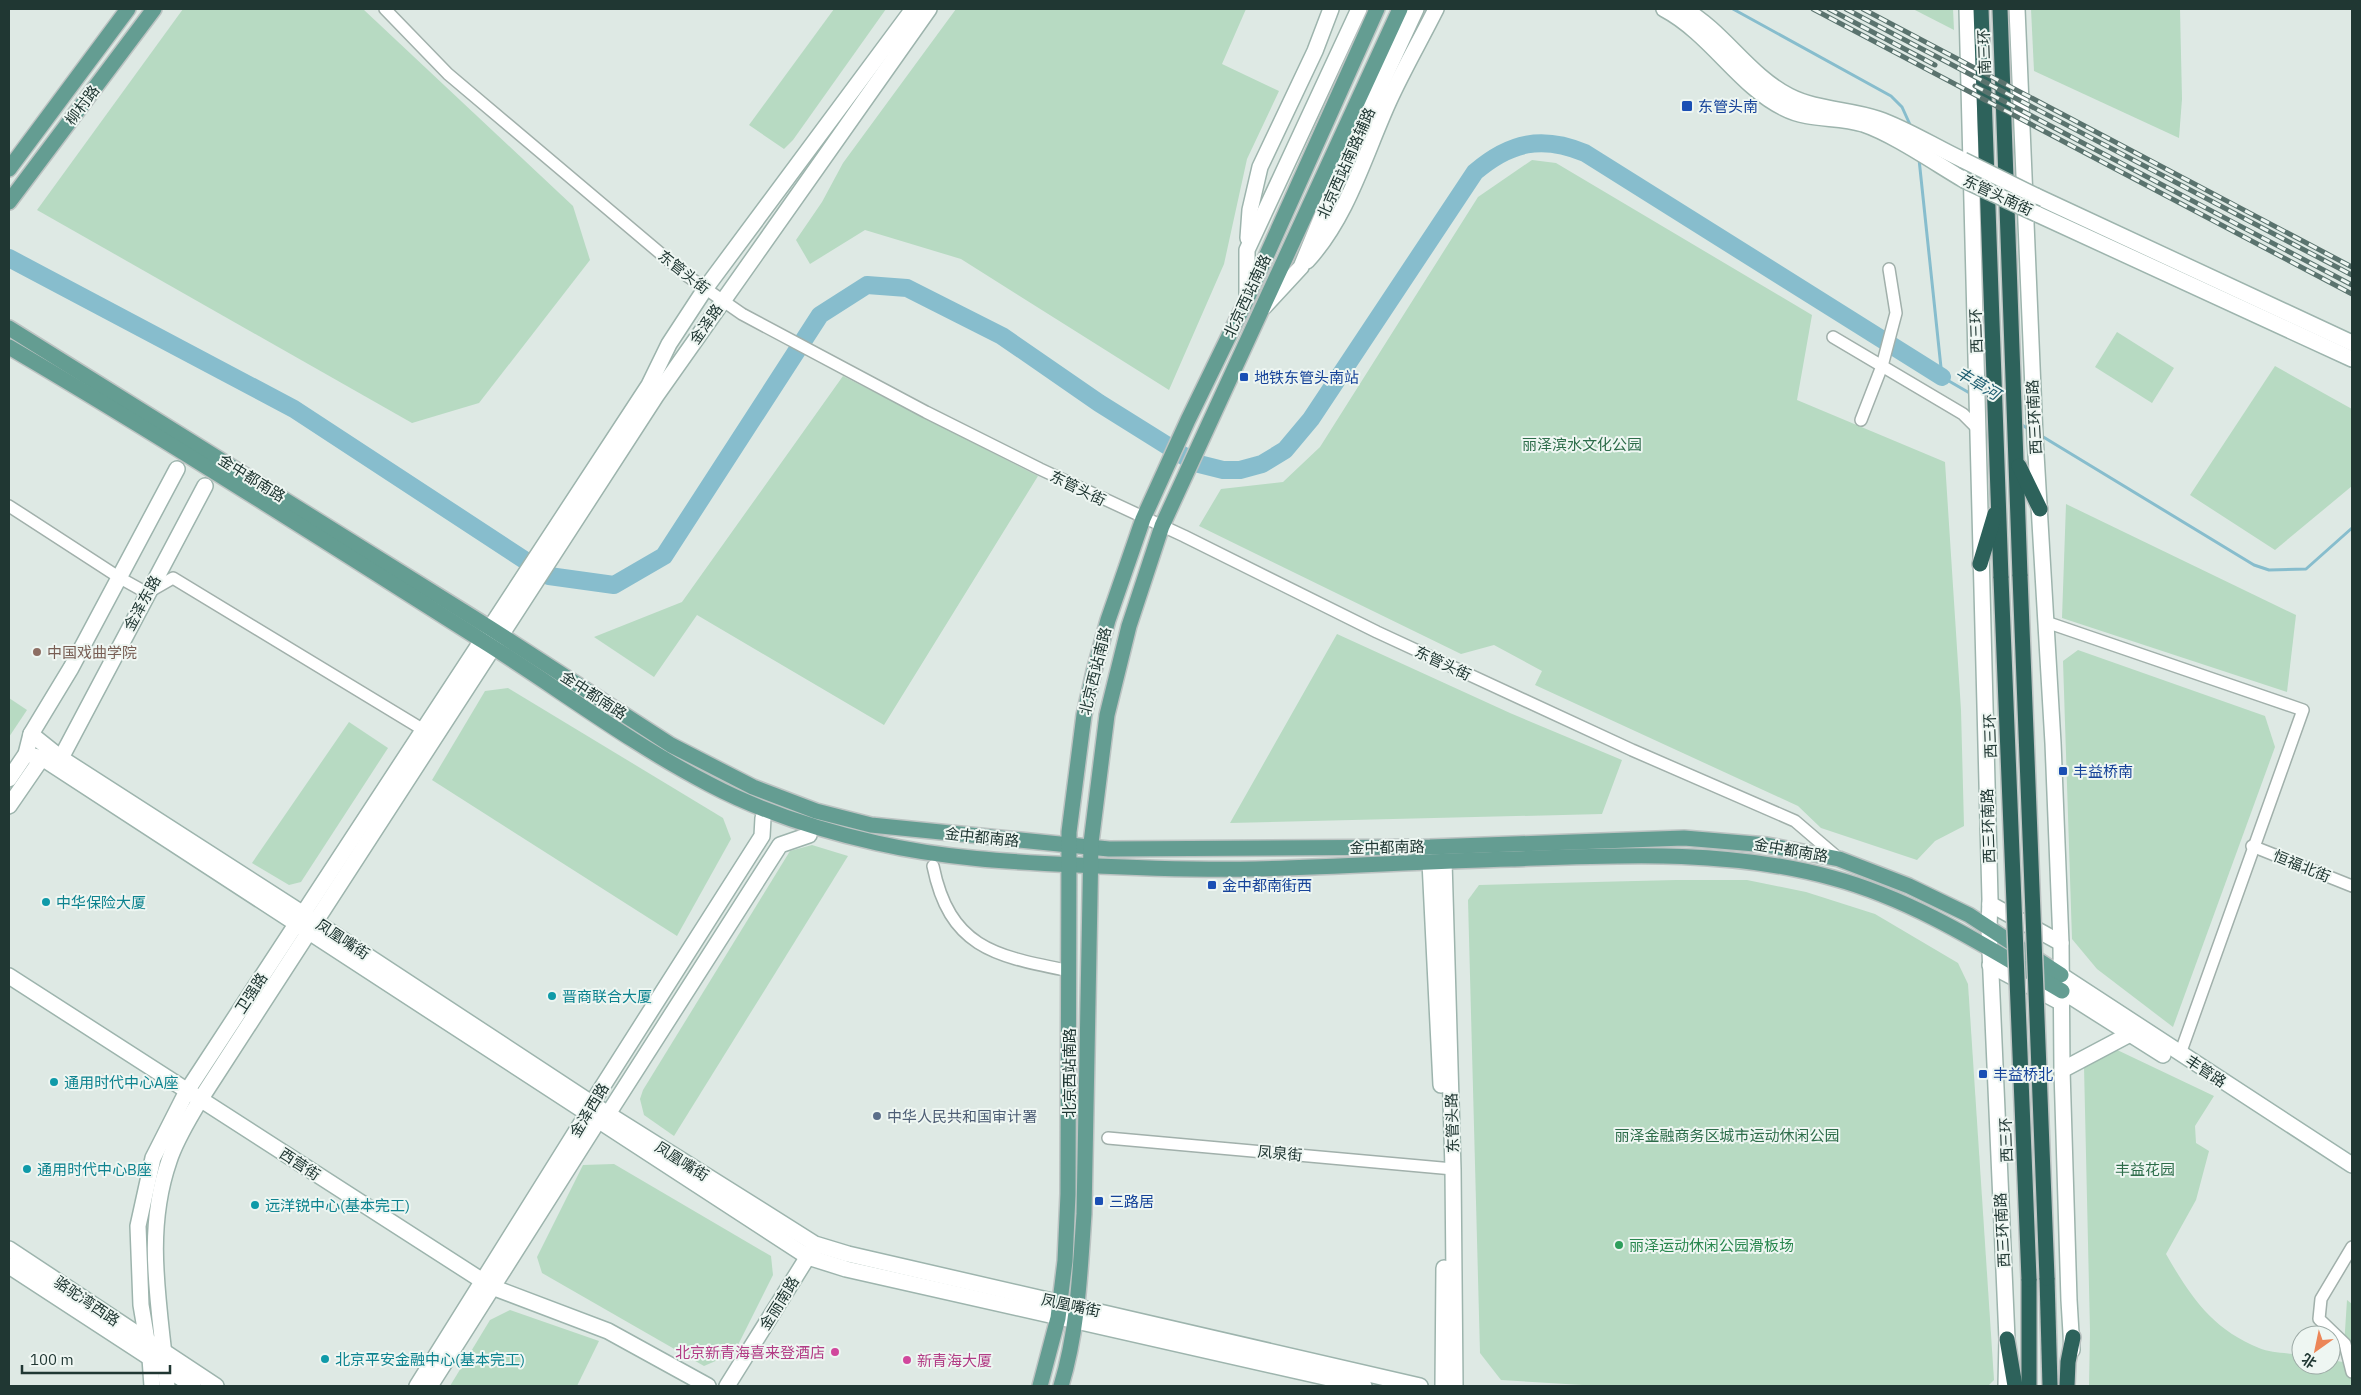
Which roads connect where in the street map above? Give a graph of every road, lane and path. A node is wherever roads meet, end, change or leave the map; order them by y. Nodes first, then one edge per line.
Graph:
1 (128, 9) edge
2 (154, 9) edge
3 (385, 9) edge
4 (913, 9) edge
5 (929, 9) edge
6 (1331, 9) edge
7 (1359, 9) edge
8 (1377, 9) edge
9 (1400, 9) edge
10 (1416, 9) edge
11 (1436, 9) edge
12 (1664, 9) edge
13 (1684, 9) edge
14 (1967, 9) edge
15 (1981, 9) edge
16 (2000, 9) edge
17 (2017, 9) edge
18 (1985, 84) joint
19 (1904, 139) junction
20 (9, 169) edge
21 (9, 202) edge
22 (1248, 250) junction
23 (1301, 267) junction
24 (1889, 269) dead end
25 (705, 289) junction
26 (1247, 299) junction
27 (722, 301) junction
28 (1263, 308) junction
29 (9, 328) edge
30 (1833, 336) dead end
31 (2352, 343) edge
32 (9, 347) edge
33 (2352, 359) edge
34 (1882, 366) junction
35 (1861, 420) dead end
36 (1977, 428) junction
37 (2016, 460) junction
38 (177, 469) dead end
39 (205, 486) dead end
40 (1999, 500) junction
41 (9, 506) edge
42 (2040, 509) junction
43 (1143, 518) junction
44 (1162, 526) junction
45 (555, 538) junction
46 (1980, 564) junction
47 (120, 578) junction
48 (147, 592) junction
49 (2046, 622) junction
50 (492, 638) junction
51 (422, 730) junction
52 (31, 734) junction
53 (26, 754) junction
54 (42, 758) junction
55 (61, 758) junction
56 (9, 778) edge
57 (9, 806) edge
58 (763, 818) dead end
59 (809, 835) dead end
60 (1068, 846) junction
61 (2252, 846) junction
62 (1091, 848) junction
63 (1839, 858) junction
64 (1437, 861) junction
65 (1069, 864) junction
66 (933, 866) dead end
67 (1090, 866) junction
68 (2352, 886) edge
69 (1990, 904) junction
70 (300, 918) junction
71 (313, 927) junction
72 (1988, 928) junction
73 (2061, 943) junction
74 (1989, 949) junction
75 (1990, 965) junction
76 (1070, 971) junction
77 (2061, 975) junction
78 (9, 976) edge
79 (2062, 997) junction
80 (2130, 1034) junction
81 (2180, 1054) junction
82 (2062, 1070) junction
83 (187, 1091) junction
84 (200, 1100) junction
85 (596, 1113) junction
86 (1108, 1138) dead end
87 (2352, 1165) edge
88 (1449, 1168) junction
89 (2352, 1175) edge
90 (2352, 1247) edge
91 (9, 1249) edge
92 (815, 1252) junction
93 (9, 1266) edge
94 (487, 1284) junction
95 (1076, 1306) junction
96 (1060, 1311) junction
97 (1076, 1322) junction
98 (2073, 1337) junction
99 (2007, 1339) junction
100 (147, 1342) junction
101 (157, 1355) junction
102 (166, 1368) junction
103 (2352, 1372) edge
104 (152, 1386) edge
105 (167, 1386) edge
106 (193, 1386) edge
107 (216, 1386) edge
108 (417, 1386) edge
109 (430, 1386) edge
110 (708, 1386) edge
111 (727, 1386) edge
112 (738, 1386) edge
113 (1040, 1386) edge
114 (1062, 1386) edge
115 (1364, 1386) edge
116 (1420, 1386) edge
117 (1443, 1386) edge
118 (1455, 1386) edge
119 (2006, 1386) edge
120 (2015, 1386) edge
121 (2029, 1386) edge
122 (2050, 1386) edge
123 (2067, 1386) edge
124 (2072, 1386) edge

1 - 20 main road, 柳村路
2 - 21 main road, 柳村路
3 - 25 street, 东管头街
4 - 25 street, 金泽路
5 - 27 street, 金泽路
6 - 22 street
7 - 22 street
8 - 26 main road, 北京西站南路
9 - 28 main road, 北京西站南路
10 - 23 street, 北京西站南路辅路
11 - 23 street
12 - 19 street, 东管头南街
13 - 19 street, 东管头南街
14 - 36 street, 西三环南路
15 - 18 highway, 南三环
16 - 37 highway, 南三环
17 - 42 street, 西三环南路
18 - 40 highway, 西三环
19 - 31 street, 东管头南街, bridge
19 - 33 street, 东管头南街, bridge
22 - 26 street
23 - 28 street, 北京西站南路辅路
24 - 34 street
25 - 27 street, 东管头街
25 - 45 street, 金泽路
26 - 43 main road, 北京西站南路
27 - 43 street, 东管头街
27 - 45 street, 金泽路
28 - 44 main road, 北京西站南路
29 - 50 main road, 金中都南路
30 - 34 street
32 - 50 main road, 金中都南路
34 - 35 street
34 - 36 street
36 - 46 street, 西三环南路
37 - 42 highway
37 - 122 highway, bridge
38 - 47 street, 金泽东路
39 - 48 street, 金泽东路
40 - 46 highway
40 - 121 highway, 西三环, bridge
41 - 47 street
42 - 49 street, 西三环南路
43 - 44 street, 东管头街
43 - 60 main road, 北京西站南路
44 - 62 main road, 北京西站南路
44 - 63 street, 东管头街
45 - 50 street, 金泽路
46 - 69 street, 西三环南路
47 - 48 street
47 - 52 street, 金泽东路
48 - 51 street
48 - 55 street, 金泽东路
49 - 61 street
49 - 73 street, 西三环南路
50 - 51 street, 卫强路
50 - 60 main road, 金中都南路
50 - 65 main road, 金中都南路
50 - 71 street, 卫强路
51 - 70 street, 卫强路
52 - 53 street, 金泽东路
52 - 55 street, 凤凰嘴街
53 - 54 street, 凤凰嘴街
53 - 56 street, 金泽东路
54 - 55 street
54 - 57 street
54 - 70 street, 凤凰嘴街
55 - 70 street, 凤凰嘴街
58 - 85 street, 金泽西路
59 - 85 street, 金泽西路
60 - 62 main road, 金中都南路
60 - 65 main road, 北京西站南路
61 - 68 street, 恒福北街
61 - 81 street
62 - 63 main road, 金中都南路
62 - 67 main road, 北京西站南路
63 - 72 main road, 金中都南路
64 - 67 main road, 金中都南路
64 - 74 main road, 金中都南路
64 - 88 street, 东管头路
65 - 67 main road, 金中都南路
65 - 76 main road, 北京西站南路
66 - 76 street
67 - 95 main road, 北京西站南路
69 - 72 street, 西三环南路
69 - 73 street
70 - 71 street, 凤凰嘴街
70 - 83 street, 卫强路
71 - 84 street, 卫强路
71 - 85 street, 凤凰嘴街
72 - 74 street, 西三环南路
72 - 77 main road, 金中都南路
73 - 77 street, 西三环南路
74 - 75 street, 西三环南路
74 - 79 main road, 金中都南路
75 - 79 street, 丰管路
75 - 99 street, 西三环南路
76 - 96 main road, 北京西站南路
77 - 79 street, 西三环南路
77 - 81 street, 丰管路
78 - 83 street, 西营街
79 - 80 street, 丰管路
79 - 82 street, 西三环南路
80 - 82 street
80 - 89 street, 丰管路
81 - 87 street, 丰管路
82 - 98 street, 西三环南路
83 - 84 street, 西营街
83 - 100 street, 卫强路
84 - 94 street, 西营街
84 - 101 street, 卫强路
85 - 92 street, 凤凰嘴街
85 - 94 street, 金泽西路
86 - 88 street, 凤泉街
88 - 117 street, 东管头路
88 - 118 street, 东管头路
90 - 103 street
91 - 100 street, 骆驼湾西路
92 - 96 street, 凤凰嘴街
92 - 111 street, 金丽南路
92 - 112 street, 金丽南路
93 - 101 street, 骆驼湾西路
94 - 108 street, 金泽西路
94 - 109 street, 金泽西路
94 - 110 street, 西营街
95 - 96 street, 凤凰嘴街
95 - 97 main road, 北京西站南路
95 - 116 street, 凤凰嘴街
96 - 97 street, 凤凰嘴街
96 - 113 main road, 北京西站南路
97 - 114 main road, 北京西站南路
97 - 115 street, 凤凰嘴街
98 - 123 highway
98 - 124 street, 西三环南路
99 - 119 street, 西三环南路
99 - 120 highway
100 - 101 street, 卫强路
101 - 102 street, 骆驼湾西路
101 - 104 street, 卫强路
101 - 107 street, 骆驼湾西路
102 - 105 street
102 - 106 street, 骆驼湾西路

